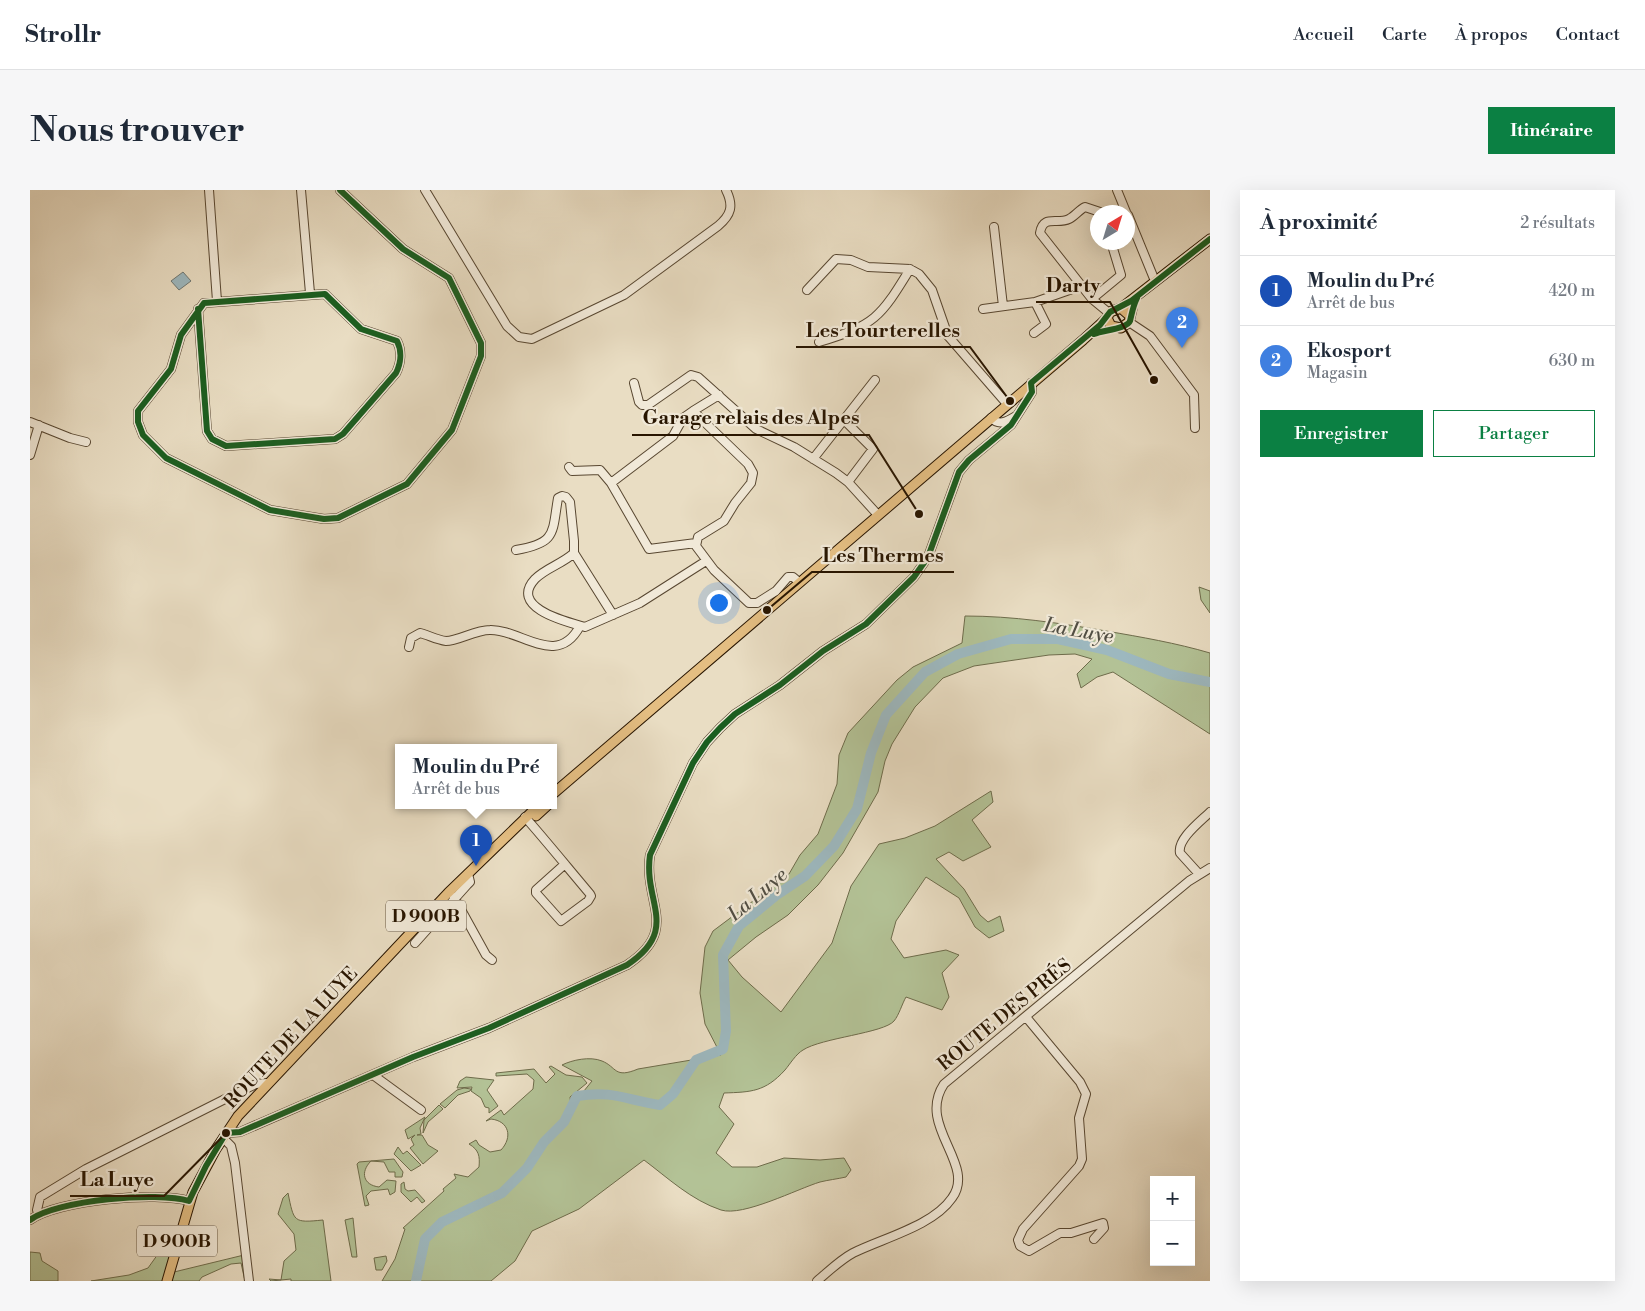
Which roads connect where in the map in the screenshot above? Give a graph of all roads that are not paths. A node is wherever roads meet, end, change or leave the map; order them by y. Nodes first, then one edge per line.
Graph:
1 (209, 190) edge
2 (301, 190) edge
3 (340, 190) edge
4 (425, 190) edge
5 (726, 190) edge
6 (1117, 190) edge
7 (1123, 205) edge
8 (1090, 209) edge
9 (994, 227) dead end
10 (1135, 233) edge
11 (1210, 239) edge
12 (1113, 250) edge
13 (910, 268) junction
14 (1155, 281) junction
15 (1081, 286) junction
16 (807, 290) dead end
17 (310, 293) junction
18 (1140, 294) junction
19 (1092, 299) junction
20 (217, 301) junction
21 (1035, 302) junction
22 (1003, 306) junction
23 (1122, 308) junction
24 (983, 309) dead end
25 (198, 310) junction
26 (1108, 315) junction
27 (1129, 318) junction
28 (1114, 327) junction
29 (1034, 333) dead end
30 (1083, 340) junction
31 (819, 342) dead end
32 (875, 380) dead end
33 (634, 383) dead end
34 (1031, 383) junction
35 (719, 396) junction
36 (1007, 404) junction
37 (693, 411) junction
38 (1018, 415) junction
39 (991, 418) junction
40 (844, 420) junction
41 (30, 422) edge
42 (39, 426) junction
43 (1195, 428) dead end
44 (86, 442) dead end
45 (30, 455) edge
46 (813, 459) junction
47 (569, 467) dead end
48 (848, 482) junction
49 (610, 483) junction
50 (878, 515) junction
51 (696, 543) junction
52 (516, 550) dead end
53 (574, 553) junction
54 (706, 561) junction
55 (799, 582) junction
56 (613, 615) junction
57 (580, 626) junction
58 (410, 647) dead end
59 (571, 778) junction
60 (557, 790) edge
61 (557, 796) edge
62 (537, 809) edge
63 (542, 809) edge
64 (1210, 812) edge
65 (527, 820) junction
66 (565, 864) junction
67 (1210, 868) edge
68 (468, 874) junction
69 (1199, 874) junction
70 (454, 897) junction
71 (415, 943) dead end
72 (492, 960) dead end
73 (1026, 1017) junction
74 (373, 1075) junction
75 (267, 1083) junction
76 (421, 1110) dead end
77 (224, 1136) junction
78 (189, 1201) junction
79 (40, 1214) junction
80 (30, 1220) edge
81 (1094, 1239) dead end
82 (167, 1281) edge
83 (249, 1281) edge
84 (817, 1281) edge

1 - 20 street
2 - 17 street
3 - 25 street
4 - 5 street
6 - 7 street
8 - 15 street
9 - 22 street
10 - 14 street
11 - 14 main road
12 - 19 street
13 - 16 street
13 - 31 street
13 - 36 street
14 - 18 main road
15 - 19 street
15 - 21 street
17 - 20 street
17 - 25 street
18 - 23 main road
18 - 27 main road
19 - 26 street
20 - 25 street
21 - 22 street
21 - 29 street
22 - 24 street
23 - 26 main road
23 - 27 main road
26 - 28 main road
26 - 30 main road
27 - 28 main road
27 - 43 street
28 - 30 main road
30 - 34 main road
32 - 40 street
33 - 35 street
34 - 36 main road
34 - 38 street
35 - 37 street
35 - 46 street
36 - 39 main road
37 - 49 street
37 - 51 street
38 - 39 street
38 - 74 street
39 - 50 main road
40 - 46 street
40 - 48 street
41 - 42 street
42 - 44 street
42 - 45 street
46 - 48 street
47 - 49 street
48 - 50 street
49 - 51 street
50 - 55 main road
51 - 54 street
52 - 53 street
53 - 56 street
53 - 57 street
54 - 55 street
54 - 56 street
55 - 59 main road
56 - 57 street
57 - 58 street
59 - 60 main road
59 - 61 main road
62 - 65 main road, ROUTE DE LA LUYE / D 900B
63 - 65 main road, ROUTE DE LA LUYE / D 900B
64 - 69 street
65 - 66 street
65 - 68 main road, ROUTE DE LA LUYE / D 900B
66 - 66 street
67 - 69 street, ROUTE DES PRÉS
68 - 70 street
68 - 75 main road, ROUTE DE LA LUYE / D 900B
69 - 73 street, ROUTE DES PRÉS
70 - 71 street
70 - 72 street
73 - 81 street
73 - 84 street, ROUTE DES PRÉS
74 - 76 street
74 - 77 street
75 - 77 main road, ROUTE DE LA LUYE / D 900B
75 - 79 street
77 - 78 main road, ROUTE DE LA LUYE / D 900B
77 - 83 street
78 - 79 street
78 - 82 main road, ROUTE DE LA LUYE / D 900B
79 - 80 street

